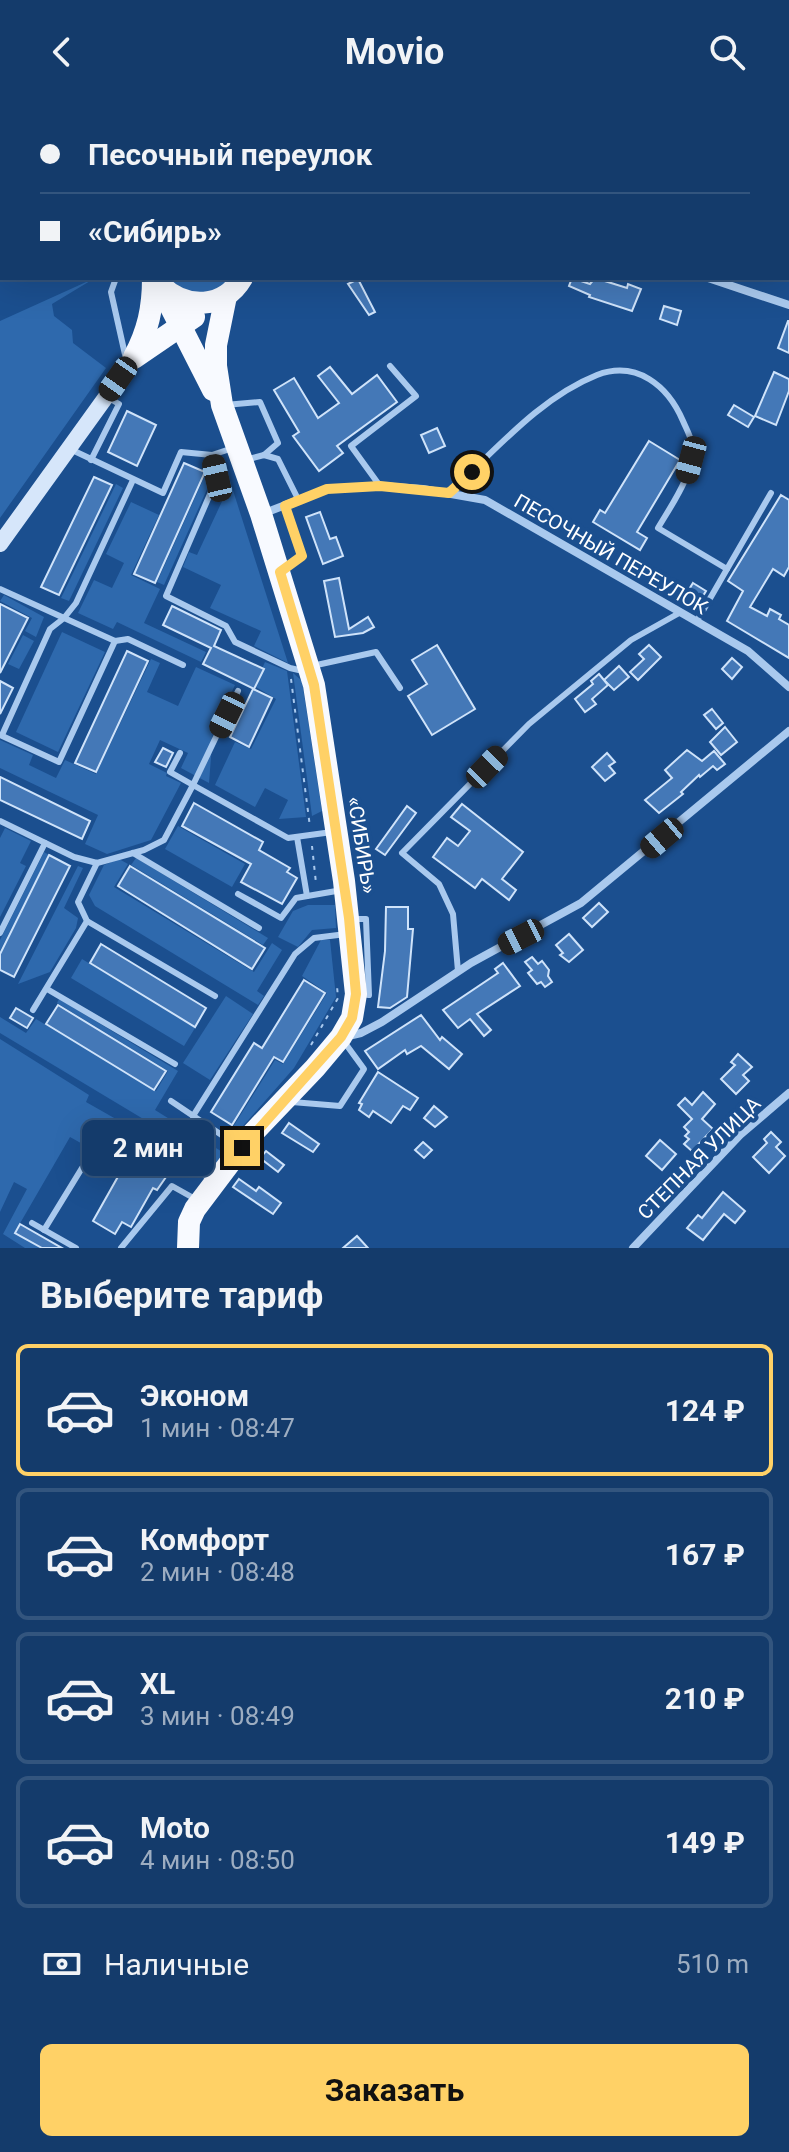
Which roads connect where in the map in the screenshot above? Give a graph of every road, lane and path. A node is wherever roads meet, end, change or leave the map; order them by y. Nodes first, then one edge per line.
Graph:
1 (115, 280) edge
2 (154, 280) edge
3 (155, 280) edge
4 (156, 280) edge
5 (240, 280) edge
6 (714, 280) edge
7 (742, 280) edge
8 (739, 288) junction
9 (222, 298) junction
10 (789, 305) edge
11 (182, 326) junction
12 (131, 362) junction
13 (390, 366) dead end
14 (106, 396) junction
15 (222, 405) junction
16 (69, 449) junction
17 (239, 454) junction
18 (212, 455) junction
19 (264, 455) junction
20 (91, 460) junction
21 (133, 480) junction
22 (380, 486) junction
23 (449, 493) junction
24 (771, 493) dead end
25 (299, 501) junction
26 (285, 506) junction
27 (261, 514) junction
28 (0, 544) edge
29 (727, 569) junction
30 (280, 572) junction
31 (0, 589) edge
32 (681, 612) junction
33 (64, 618) junction
34 (697, 621) junction
35 (115, 641) junction
36 (183, 665) dead end
37 (309, 670) junction
38 (789, 687) edge
39 (400, 688) dead end
40 (238, 691) dead end
41 (789, 731) edge
42 (1, 735) edge
43 (180, 753) dead end
44 (193, 785) junction
45 (0, 821) edge
46 (335, 831) junction
47 (297, 837) junction
48 (45, 843) junction
49 (133, 853) junction
50 (97, 863) junction
51 (345, 889) junction
52 (238, 894) dead end
53 (307, 896) junction
54 (87, 921) junction
55 (350, 926) junction
56 (259, 928) dead end
57 (0, 933) edge
58 (458, 971) junction
59 (336, 976) dead end
60 (47, 989) junction
61 (215, 996) dead end
62 (33, 1010) dead end
63 (341, 1037) junction
64 (311, 1045) dead end
65 (175, 1064) dead end
66 (789, 1093) edge
67 (171, 1101) dead end
68 (285, 1102) junction
69 (193, 1116) junction
70 (242, 1148) junction
71 (138, 1149) dead end
72 (170, 1153) junction
73 (82, 1168) dead end
74 (215, 1182) junction
75 (200, 1202) junction
76 (32, 1223) dead end
77 (44, 1230) junction
78 (76, 1248) edge
79 (121, 1248) edge
80 (188, 1248) edge
81 (633, 1248) edge

1 - 12 lane
2 - 12 highway
3 - 11 highway
4 - 9 highway
5 - 9 highway
6 - 8 street
7 - 8 lane
8 - 10 street
9 - 11 highway
9 - 15 highway
11 - 12 highway
11 - 15 highway
12 - 14 main road
13 - 22 lane
14 - 16 main road
14 - 20 lane
15 - 17 highway, «СИБИРЬ»
15 - 19 lane
16 - 20 lane
16 - 28 main road
17 - 18 lane
17 - 19 lane
17 - 27 highway, «СИБИРЬ»
18 - 21 lane
18 - 37 lane
19 - 25 lane
20 - 21 lane
21 - 33 lane
22 - 23 street, ПЕСОЧНЫЙ ПЕРЕУЛОК
22 - 25 street, ПЕСОЧНЫЙ ПЕРЕУЛОК
23 - 29 lane
23 - 32 street, ПЕСОЧНЫЙ ПЕРЕУЛОК
24 - 29 lane
25 - 26 street, ПЕСОЧНЫЙ ПЕРЕУЛОК
26 - 27 street, ПЕСОЧНЫЙ ПЕРЕУЛОК
26 - 30 lane
27 - 30 highway, «СИБИРЬ»
29 - 34 lane
30 - 37 highway, «СИБИРЬ»
31 - 33 lane
32 - 34 street, ПЕСОЧНЫЙ ПЕРЕУЛОК
32 - 58 lane
33 - 35 lane
33 - 42 lane
34 - 38 street, ПЕСОЧНЫЙ ПЕРЕУЛОК
35 - 36 lane
35 - 42 lane
37 - 39 lane
37 - 46 highway, «СИБИРЬ»
40 - 44 lane
41 - 58 street
43 - 44 lane
44 - 47 lane
44 - 49 lane
45 - 48 lane
46 - 47 lane
46 - 51 highway, «СИБИРЬ»
47 - 53 lane
48 - 50 lane
48 - 57 lane
49 - 50 lane
49 - 56 lane
50 - 54 lane
51 - 53 lane
51 - 55 highway, «СИБИРЬ»
52 - 53 lane
54 - 60 lane
54 - 61 lane
55 - 63 highway, «СИБИРЬ»
55 - 69 lane
58 - 63 street
59 - 64 path
60 - 62 lane
60 - 65 lane
63 - 68 highway, «СИБИРЬ»
63 - 68 lane
66 - 81 street, СТЕПНАЯ УЛИЦА
67 - 69 lane
68 - 70 highway, «СИБИРЬ»
69 - 70 lane
69 - 72 path
70 - 74 highway, «СИБИРЬ»
71 - 72 lane
72 - 74 lane
73 - 77 lane
74 - 75 highway, «СИБИРЬ»
75 - 79 lane
75 - 80 highway, «СИБИРЬ»
76 - 77 lane
77 - 78 lane

